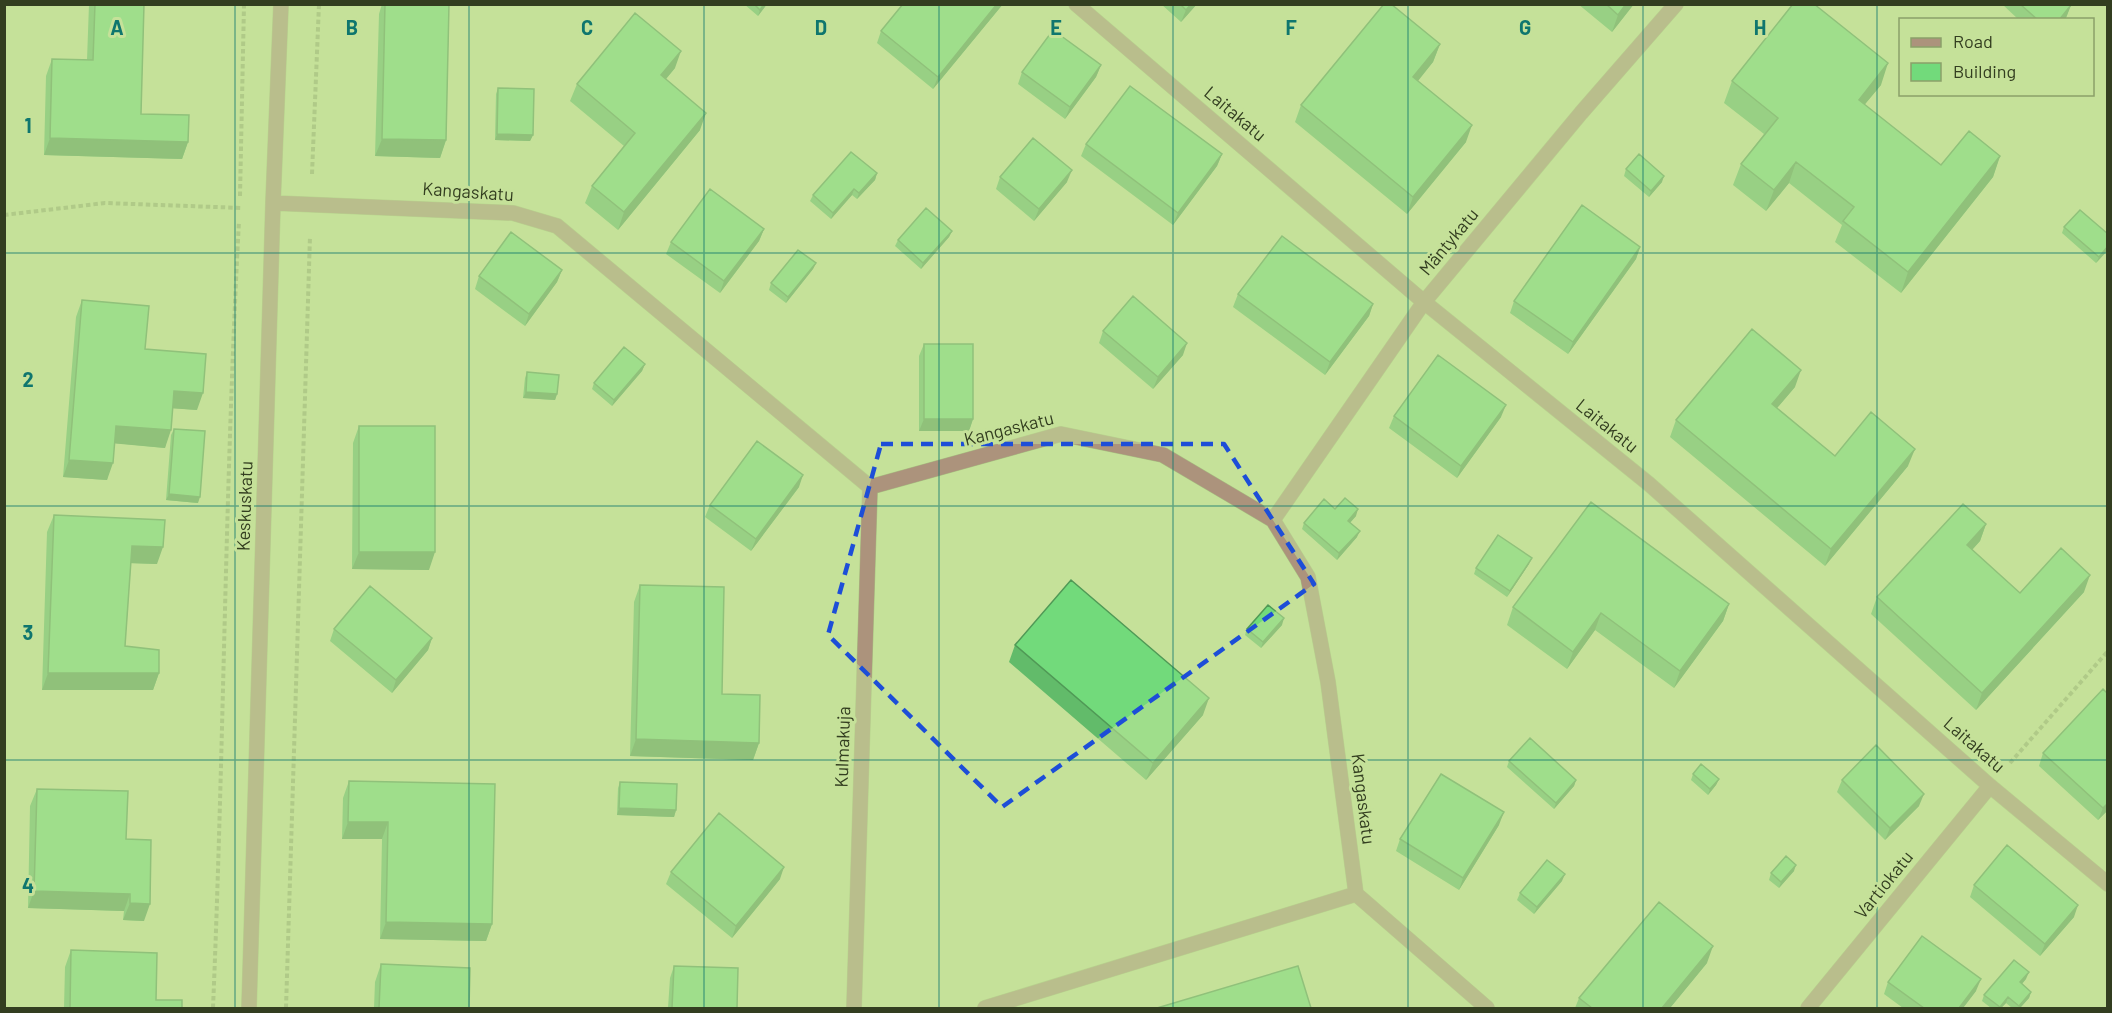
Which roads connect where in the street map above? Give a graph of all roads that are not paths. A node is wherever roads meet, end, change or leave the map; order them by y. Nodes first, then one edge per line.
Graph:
1 (281, 4) edge
2 (1076, 4) edge
3 (1676, 4) edge
4 (273, 203) junction
5 (1425, 302) junction
6 (870, 487) junction
7 (1273, 520) junction
8 (1990, 786) junction
9 (2108, 884) edge
10 (1356, 894) junction
11 (249, 1008) edge
12 (854, 1008) edge
13 (986, 1008) edge
14 (1487, 1008) edge
15 (1808, 1008) edge

1 - 4 street, Keskuskatu
2 - 5 street, Laitakatu
3 - 5 street, Mäntykatu
4 - 6 street, Kangaskatu
4 - 11 street, Keskuskatu
5 - 7 street, Mäntykatu
5 - 8 street, Laitakatu
6 - 7 street, Kangaskatu
6 - 12 street, Kulmakuja
7 - 10 street, Kangaskatu
8 - 9 street, Laitakatu
8 - 15 street, Vartiokatu
10 - 13 street
10 - 14 street

